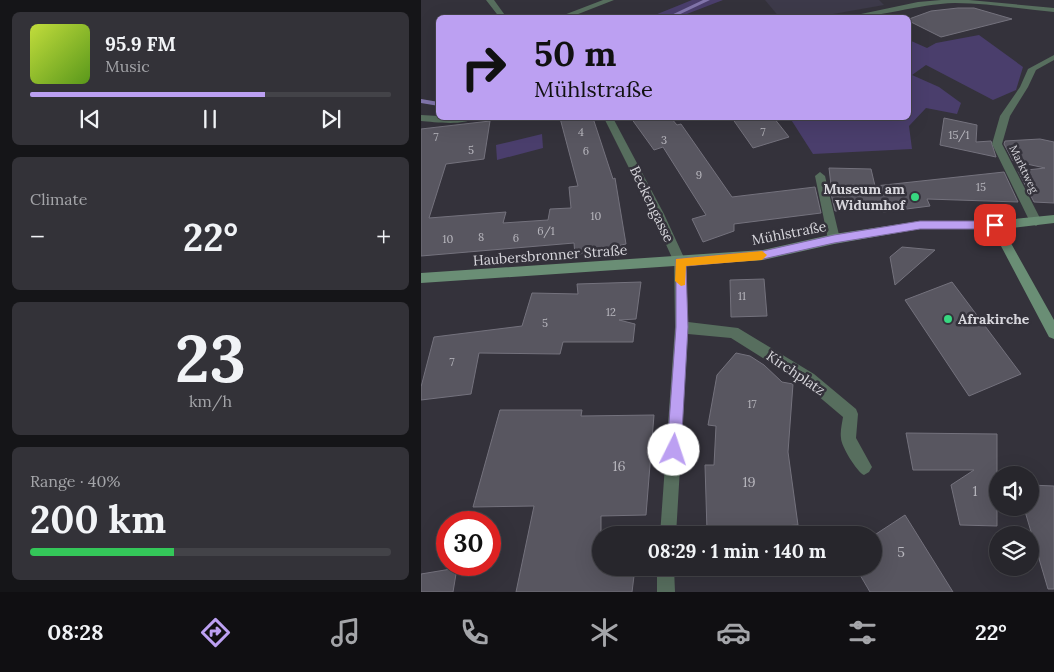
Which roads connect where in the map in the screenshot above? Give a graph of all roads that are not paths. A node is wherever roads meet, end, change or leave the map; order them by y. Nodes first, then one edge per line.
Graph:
1 (490, 0) edge
2 (609, 0) edge
3 (956, 0) edge
4 (1054, 10) edge
5 (502, 15) edge
6 (567, 15) edge
7 (861, 15) edge
8 (1054, 57) edge
9 (421, 118) edge
10 (436, 119) edge
11 (609, 120) edge
12 (820, 176) dead end
13 (1054, 219) edge
14 (1036, 222) junction
15 (995, 225) junction
16 (834, 239) junction
17 (680, 262) junction
18 (421, 278) edge
19 (682, 327) junction
20 (1054, 333) edge
21 (864, 467) dead end
22 (669, 526) edge
23 (666, 576) edge
24 (666, 592) edge

1 - 5 street
2 - 6 street
3 - 4 street
3 - 7 street
8 - 14 street, Marktweg
9 - 10 street
11 - 17 street, Beckengasse
12 - 16 street
13 - 14 street, Mühlstraße
14 - 15 street, Mühlstraße
15 - 16 street, Mühlstraße
15 - 20 street
16 - 17 street, Mühlstraße
17 - 18 street, Haubersbronner Straße
17 - 19 street, Beckengasse
19 - 21 street, Kirchplatz
19 - 22 street, Beckengasse
23 - 24 street

